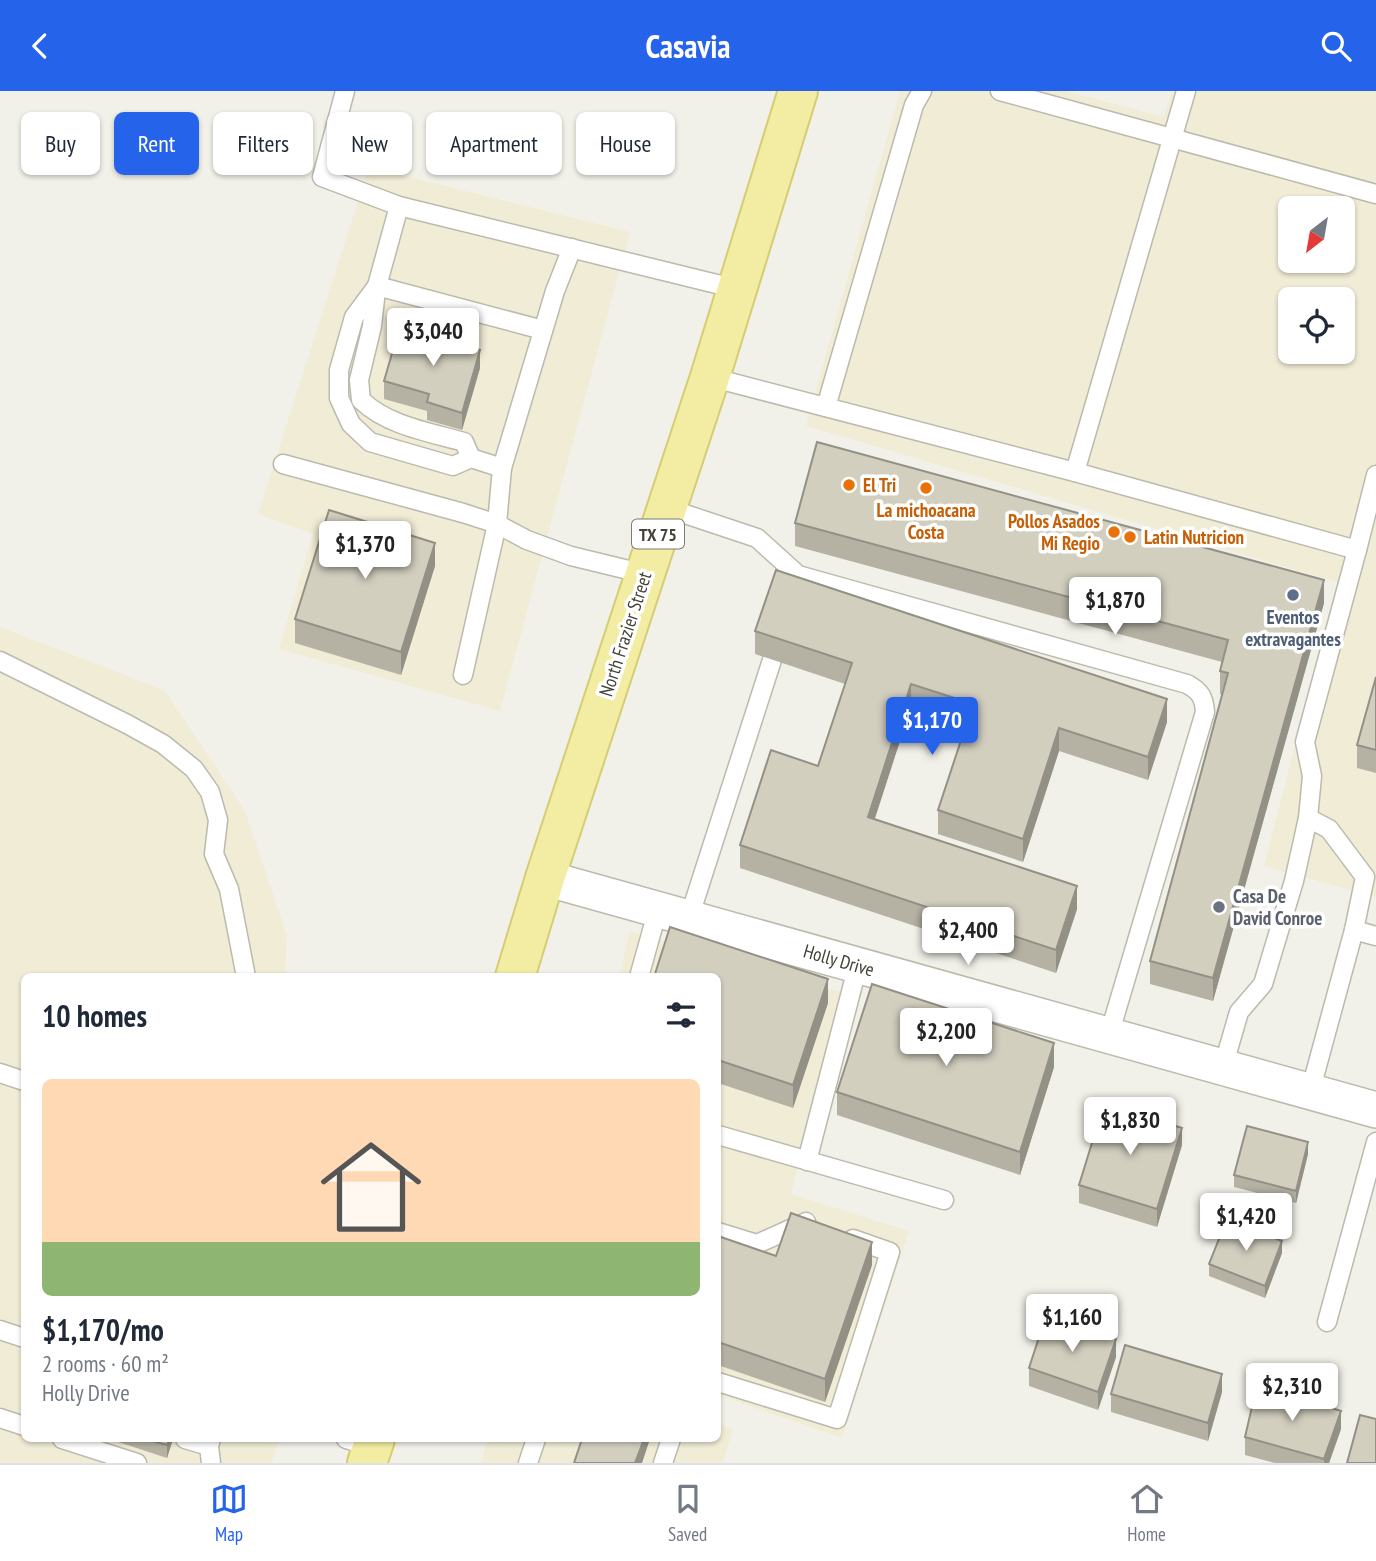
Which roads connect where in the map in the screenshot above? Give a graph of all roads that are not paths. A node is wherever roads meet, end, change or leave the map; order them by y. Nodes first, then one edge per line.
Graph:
1 (345, 91) edge
2 (798, 91) edge
3 (922, 91) edge
4 (1000, 91) edge
5 (1186, 91) edge
6 (1172, 138) junction
7 (1376, 194) edge
8 (399, 206) junction
9 (572, 248) junction
10 (377, 286) junction
11 (737, 289) junction
12 (543, 330) junction
13 (710, 377) junction
14 (826, 407) junction
15 (471, 458) junction
16 (284, 464) dead end
17 (502, 468) junction
18 (1074, 472) junction
19 (1376, 475) edge
20 (667, 508) junction
21 (497, 524) junction
22 (1357, 550) junction
23 (645, 575) junction
24 (772, 660) edge
25 (0, 661) edge
26 (463, 675) dead end
27 (1308, 818) junction
28 (545, 878) junction
29 (673, 914) junction
30 (1354, 930) junction
31 (1376, 936) edge
32 (858, 965) junction
33 (245, 973) edge
34 (516, 973) edge
35 (641, 973) edge
36 (1109, 1035) junction
37 (1223, 1067) junction
38 (0, 1073) edge
39 (21, 1080) edge
40 (1310, 1091) junction
41 (1376, 1110) edge
42 (721, 1136) edge
43 (1376, 1142) edge
44 (807, 1161) junction
45 (944, 1200) dead end
46 (819, 1226) edge
47 (721, 1233) edge
48 (842, 1235) edge
49 (1327, 1322) dead end
50 (1, 1335) edge
51 (21, 1338) edge
52 (721, 1383) edge
53 (0, 1418) edge
54 (21, 1425) edge
55 (71, 1442) edge
56 (193, 1442) edge
57 (535, 1442) edge
58 (670, 1442) edge
59 (211, 1449) edge
60 (137, 1463) edge
61 (528, 1463) edge
62 (663, 1463) edge

1 - 8 lane
2 - 11 main road, North Frazier Street / TX 75
3 - 14 lane
4 - 6 lane
5 - 6 lane
6 - 7 lane
6 - 18 lane
8 - 9 lane
8 - 10 lane
9 - 11 lane
9 - 12 lane
10 - 12 lane
10 - 15 lane
10 - 15 lane
11 - 13 main road, North Frazier Street / TX 75
12 - 17 lane
13 - 14 lane
13 - 20 main road, North Frazier Street / TX 75
14 - 18 lane
15 - 17 lane
16 - 21 lane
17 - 21 lane
18 - 22 lane
19 - 22 lane
20 - 23 main road, North Frazier Street / TX 75
20 - 36 lane
21 - 23 lane
21 - 26 lane
22 - 27 lane
23 - 28 main road, North Frazier Street / TX 75
24 - 29 lane
25 - 33 lane
27 - 30 lane
27 - 37 lane
28 - 29 street, Holly Drive
28 - 34 main road, North Frazier Street / TX 75
29 - 32 street, Holly Drive
29 - 35 lane
30 - 31 lane
30 - 40 lane
32 - 36 street, Holly Drive
32 - 44 lane
36 - 37 street, Holly Drive
37 - 40 street, Holly Drive
38 - 39 lane
40 - 41 street, Holly Drive
42 - 44 lane
43 - 49 lane
44 - 45 lane
46 - 47 lane
48 - 52 lane
50 - 51 lane
53 - 54 lane
55 - 60 lane
56 - 59 lane
57 - 61 lane
58 - 62 lane

